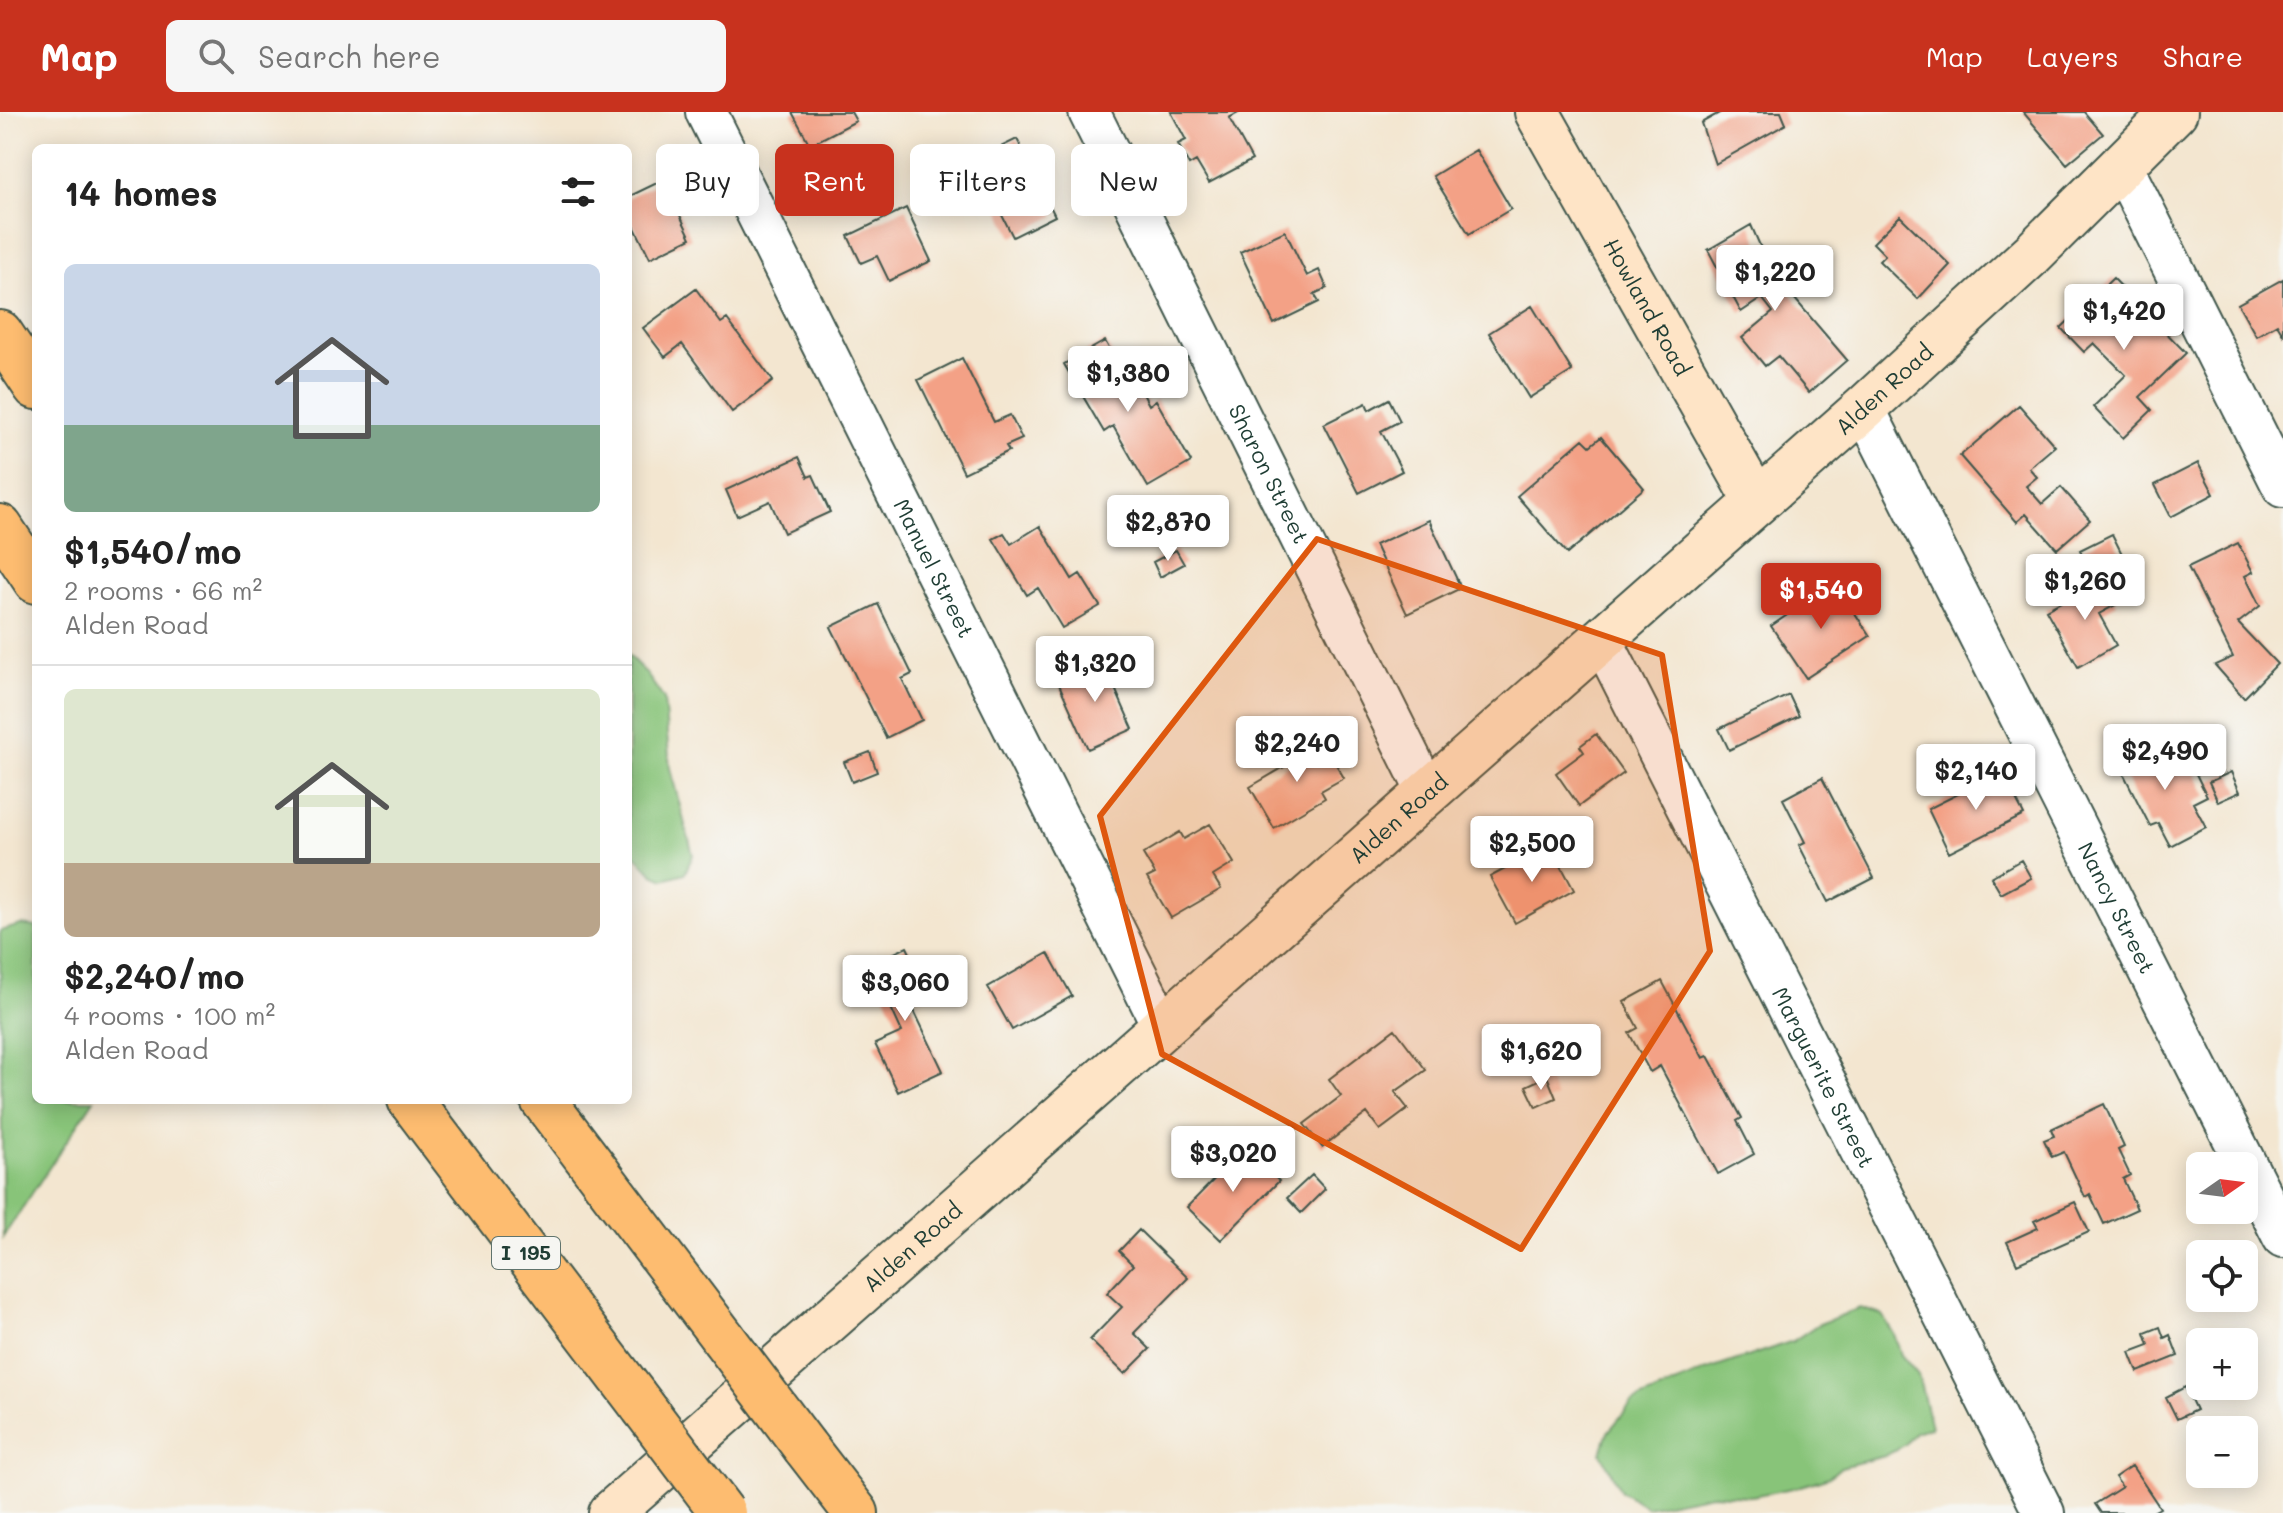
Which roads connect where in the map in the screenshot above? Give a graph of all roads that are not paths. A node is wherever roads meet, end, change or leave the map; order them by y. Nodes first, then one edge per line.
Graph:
1 (706, 112) edge
2 (1089, 112) edge
3 (1537, 112) edge
4 (2175, 112) edge
5 (2122, 166) junction
6 (0, 333) edge
7 (32, 381) edge
8 (1864, 408) junction
9 (2283, 487) edge
10 (1757, 502) junction
11 (0, 527) edge
12 (32, 575) edge
13 (1603, 642) junction
14 (1427, 792) junction
15 (1162, 1025) junction
16 (413, 1104) edge
17 (546, 1104) edge
18 (2283, 1237) edge
19 (611, 1513) edge
20 (723, 1513) edge
21 (856, 1513) edge
22 (2044, 1513) edge

1 - 15 street, Manuel Street
2 - 14 street, Sharon Street
3 - 10 main road, Howland Road
4 - 5 main road, Alden Road
5 - 8 main road, Alden Road
5 - 9 street
6 - 7 highway
8 - 10 main road, Alden Road
8 - 18 street, Nancy Street
10 - 13 main road, Alden Road
11 - 12 highway
13 - 14 main road, Alden Road
13 - 22 street, Marguerite Street
14 - 15 main road, Alden Road
15 - 19 main road, Alden Road
16 - 20 highway, I 195, bridge
17 - 21 highway, bridge

